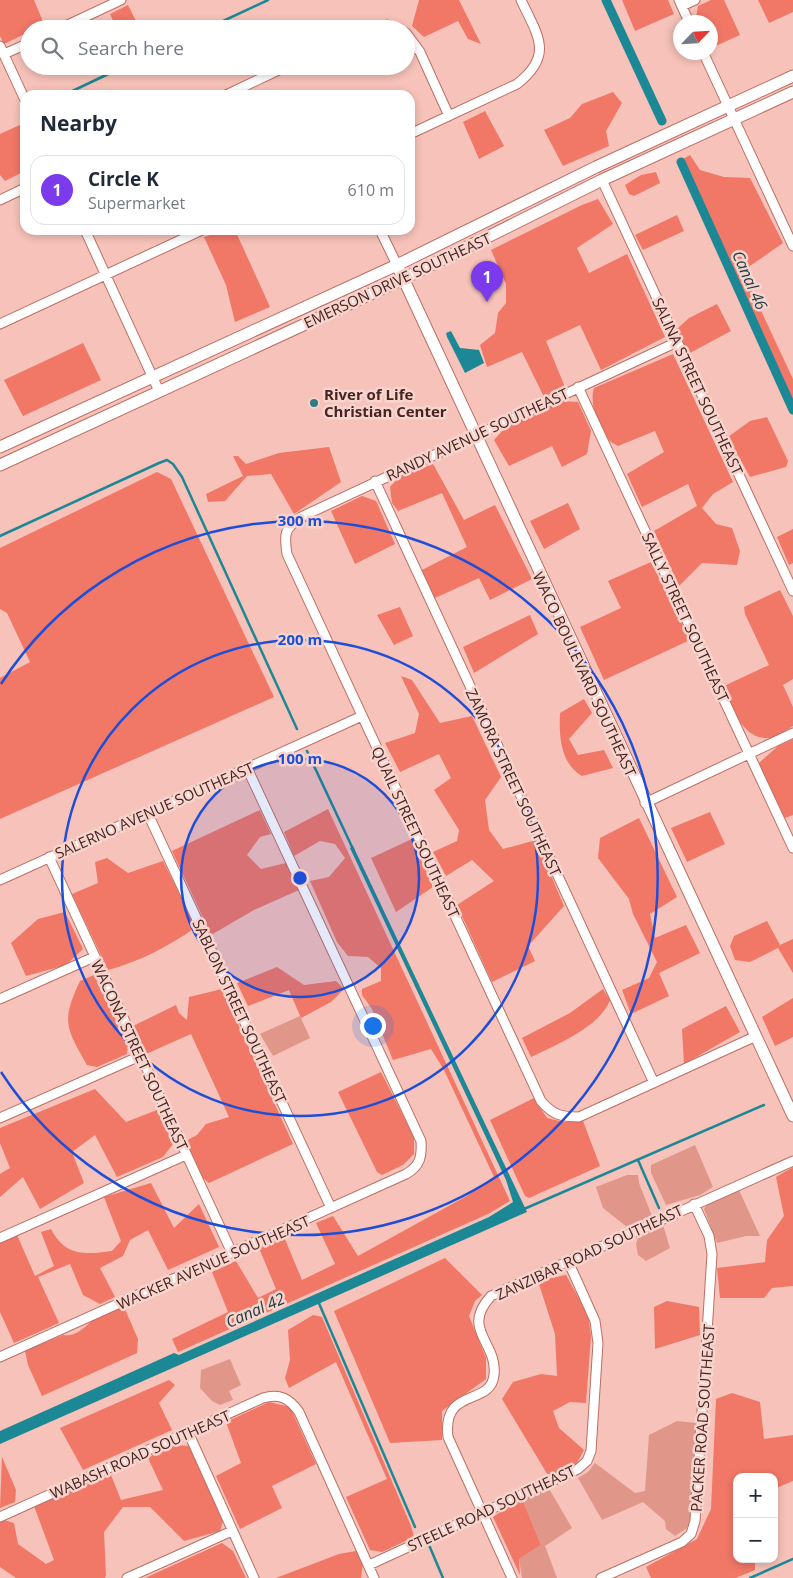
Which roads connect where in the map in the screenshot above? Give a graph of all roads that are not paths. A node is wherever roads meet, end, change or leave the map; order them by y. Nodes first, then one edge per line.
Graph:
1 (121, 0) edge
2 (521, 0) edge
3 (695, 0) edge
4 (680, 3) edge
5 (686, 15) edge
6 (78, 20) edge
7 (20, 45) edge
8 (415, 45) edge
9 (2, 50) edge
10 (707, 60) edge
11 (268, 75) edge
12 (793, 76) edge
13 (20, 90) edge
14 (237, 90) edge
15 (793, 92) edge
16 (727, 106) junction
17 (449, 116) junction
18 (734, 119) junction
19 (415, 132) edge
20 (602, 180) junction
21 (20, 190) edge
22 (0, 200) edge
23 (87, 235) edge
24 (191, 235) edge
25 (382, 235) edge
26 (793, 246) edge
27 (397, 265) junction
28 (105, 275) junction
29 (403, 279) junction
30 (0, 324) edge
31 (677, 342) junction
32 (152, 376) junction
33 (578, 387) junction
34 (159, 391) junction
35 (475, 436) junction
36 (0, 447) edge
37 (0, 465) edge
38 (375, 481) junction
39 (285, 536) joint
40 (793, 591) edge
41 (362, 716) junction
42 (793, 734) edge
43 (750, 754) junction
44 (247, 768) junction
45 (645, 803) junction
46 (148, 814) junction
47 (793, 848) edge
48 (49, 858) junction
49 (0, 880) edge
50 (94, 957) junction
51 (0, 999) edge
52 (754, 1037) junction
53 (140, 1056) junction
54 (654, 1083) junction
55 (793, 1116) edge
56 (0, 1118) edge
57 (186, 1155) junction
58 (793, 1161) edge
59 (694, 1204) junction
60 (331, 1208) junction
61 (0, 1238) edge
62 (232, 1253) junction
63 (568, 1261) junction
64 (0, 1357) edge
65 (188, 1432) junction
66 (482, 1512) junction
67 (0, 1517) edge
68 (232, 1531) junction
69 (369, 1565) junction
70 (128, 1578) edge
71 (254, 1578) edge
72 (374, 1578) edge
73 (512, 1578) edge
74 (601, 1578) edge

1 - 6 street
2 - 17 street
3 - 4 street
4 - 5 street
7 - 9 street
8 - 17 street
9 - 13 street
10 - 16 street
11 - 14 street
12 - 16 street, EMERSON DRIVE SOUTHEAST
15 - 18 street, EMERSON DRIVE SOUTHEAST
16 - 18 street
16 - 27 street, EMERSON DRIVE SOUTHEAST
17 - 19 street
18 - 20 street, EMERSON DRIVE SOUTHEAST
18 - 26 street
20 - 29 street, EMERSON DRIVE SOUTHEAST
20 - 31 street, SALINA STREET SOUTHEAST
21 - 22 street
23 - 28 street
24 - 28 street
25 - 27 street, WACO BOULEVARD SOUTHEAST
27 - 29 street, WACO BOULEVARD SOUTHEAST
27 - 32 street, EMERSON DRIVE SOUTHEAST
28 - 30 street
28 - 32 street
29 - 34 street, EMERSON DRIVE SOUTHEAST
29 - 35 street, WACO BOULEVARD SOUTHEAST
31 - 33 street, RANDY AVENUE SOUTHEAST
31 - 40 street, SALINA STREET SOUTHEAST
32 - 34 street
32 - 36 street, EMERSON DRIVE SOUTHEAST
33 - 35 street, RANDY AVENUE SOUTHEAST
33 - 43 street, SALLY STREET SOUTHEAST
34 - 37 street, EMERSON DRIVE SOUTHEAST
35 - 38 street, RANDY AVENUE SOUTHEAST
35 - 45 street, WACO BOULEVARD SOUTHEAST
38 - 39 street, RANDY AVENUE SOUTHEAST
38 - 54 street, ZAMORA STREET SOUTHEAST
39 - 41 street, QUAIL STREET SOUTHEAST
41 - 44 street, SALERNO AVENUE SOUTHEAST
41 - 54 street, QUAIL STREET SOUTHEAST
42 - 43 street
43 - 45 street
43 - 47 street, SALLY STREET SOUTHEAST
44 - 46 street, SALERNO AVENUE SOUTHEAST
44 - 60 street, WACKER AVENUE SOUTHEAST
45 - 52 street, WACO BOULEVARD SOUTHEAST
46 - 48 street, SALERNO AVENUE SOUTHEAST
46 - 60 street, SABLON STREET SOUTHEAST
48 - 49 street, SALERNO AVENUE SOUTHEAST
48 - 50 street, WACONA STREET SOUTHEAST
50 - 51 street
50 - 53 street, WACONA STREET SOUTHEAST
52 - 54 street
52 - 55 street, WACO BOULEVARD SOUTHEAST
53 - 56 street
53 - 57 street, WACONA STREET SOUTHEAST
57 - 61 street
57 - 62 street, WACONA STREET SOUTHEAST
58 - 59 street, ZANZIBAR ROAD SOUTHEAST
59 - 63 street, ZANZIBAR ROAD SOUTHEAST
59 - 74 street, PACKER ROAD SOUTHEAST
60 - 62 street, WACKER AVENUE SOUTHEAST
62 - 64 street, WACKER AVENUE SOUTHEAST
63 - 66 street, STEELE ROAD SOUTHEAST
63 - 66 street, ZANZIBAR ROAD SOUTHEAST
65 - 67 street, WABASH ROAD SOUTHEAST
65 - 68 street
65 - 69 street, WABASH ROAD SOUTHEAST
66 - 69 street, STEELE ROAD SOUTHEAST
66 - 73 street, ZANZIBAR ROAD SOUTHEAST
68 - 70 street
68 - 71 street
69 - 72 street

